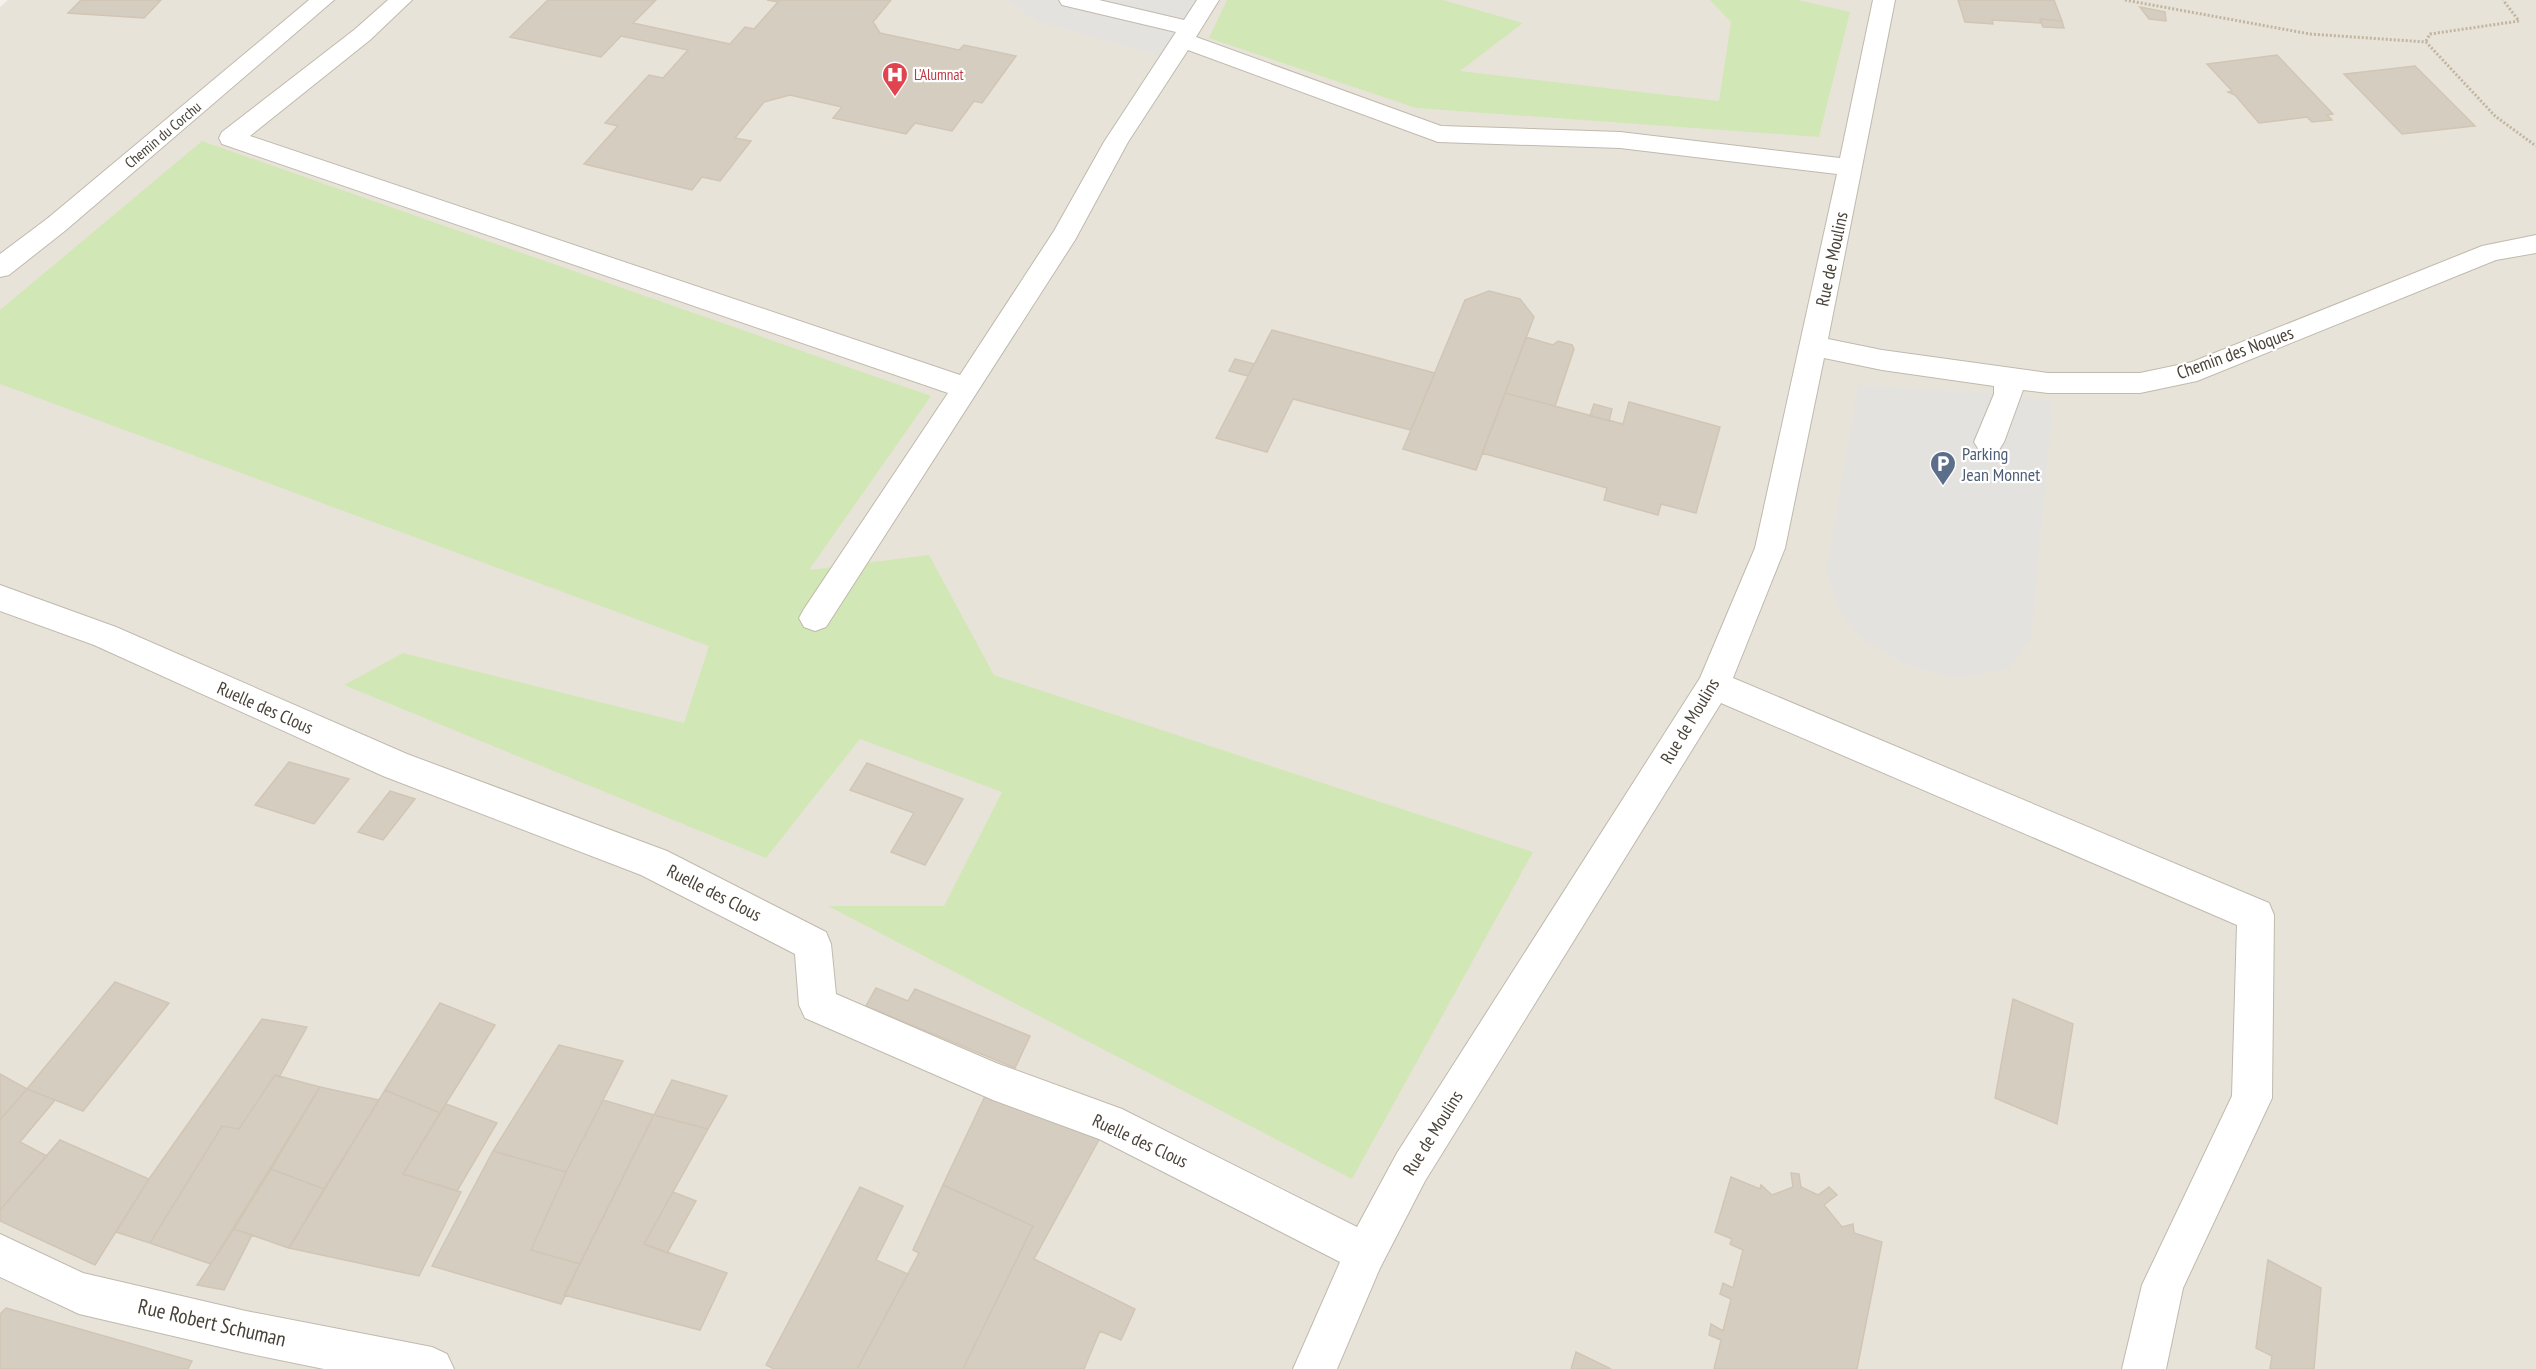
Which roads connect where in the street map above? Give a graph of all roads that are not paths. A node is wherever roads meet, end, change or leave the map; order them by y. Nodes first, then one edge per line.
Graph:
1 (323, 0) edge
2 (401, 0) edge
3 (1070, 0) edge
4 (1208, 0) edge
5 (1884, 0) edge
6 (1185, 33) junction
7 (1851, 167) junction
8 (2536, 244) edge
9 (0, 268) edge
10 (1813, 346) junction
11 (2008, 378) junction
12 (966, 388) junction
13 (1989, 442) dead end
14 (0, 598) edge
15 (815, 618) dead end
16 (1714, 685) junction
17 (1365, 1253) junction
18 (0, 1255) edge
19 (432, 1369) edge
20 (1315, 1369) edge
21 (2144, 1369) edge

1 - 9 street, Chemin du Corchu
2 - 12 street
3 - 6 street
4 - 6 street
5 - 7 street, Rue de Moulins
6 - 7 street
6 - 12 street
7 - 10 street, Rue de Moulins
8 - 11 street, Chemin des Noques
10 - 11 street, Chemin des Noques
10 - 16 street, Rue de Moulins
11 - 13 street
12 - 15 street
14 - 17 street, Ruelle des Clous
16 - 17 street, Rue de Moulins
16 - 21 street
17 - 20 street, Rue de Moulins
18 - 19 street, Rue Robert Schuman

